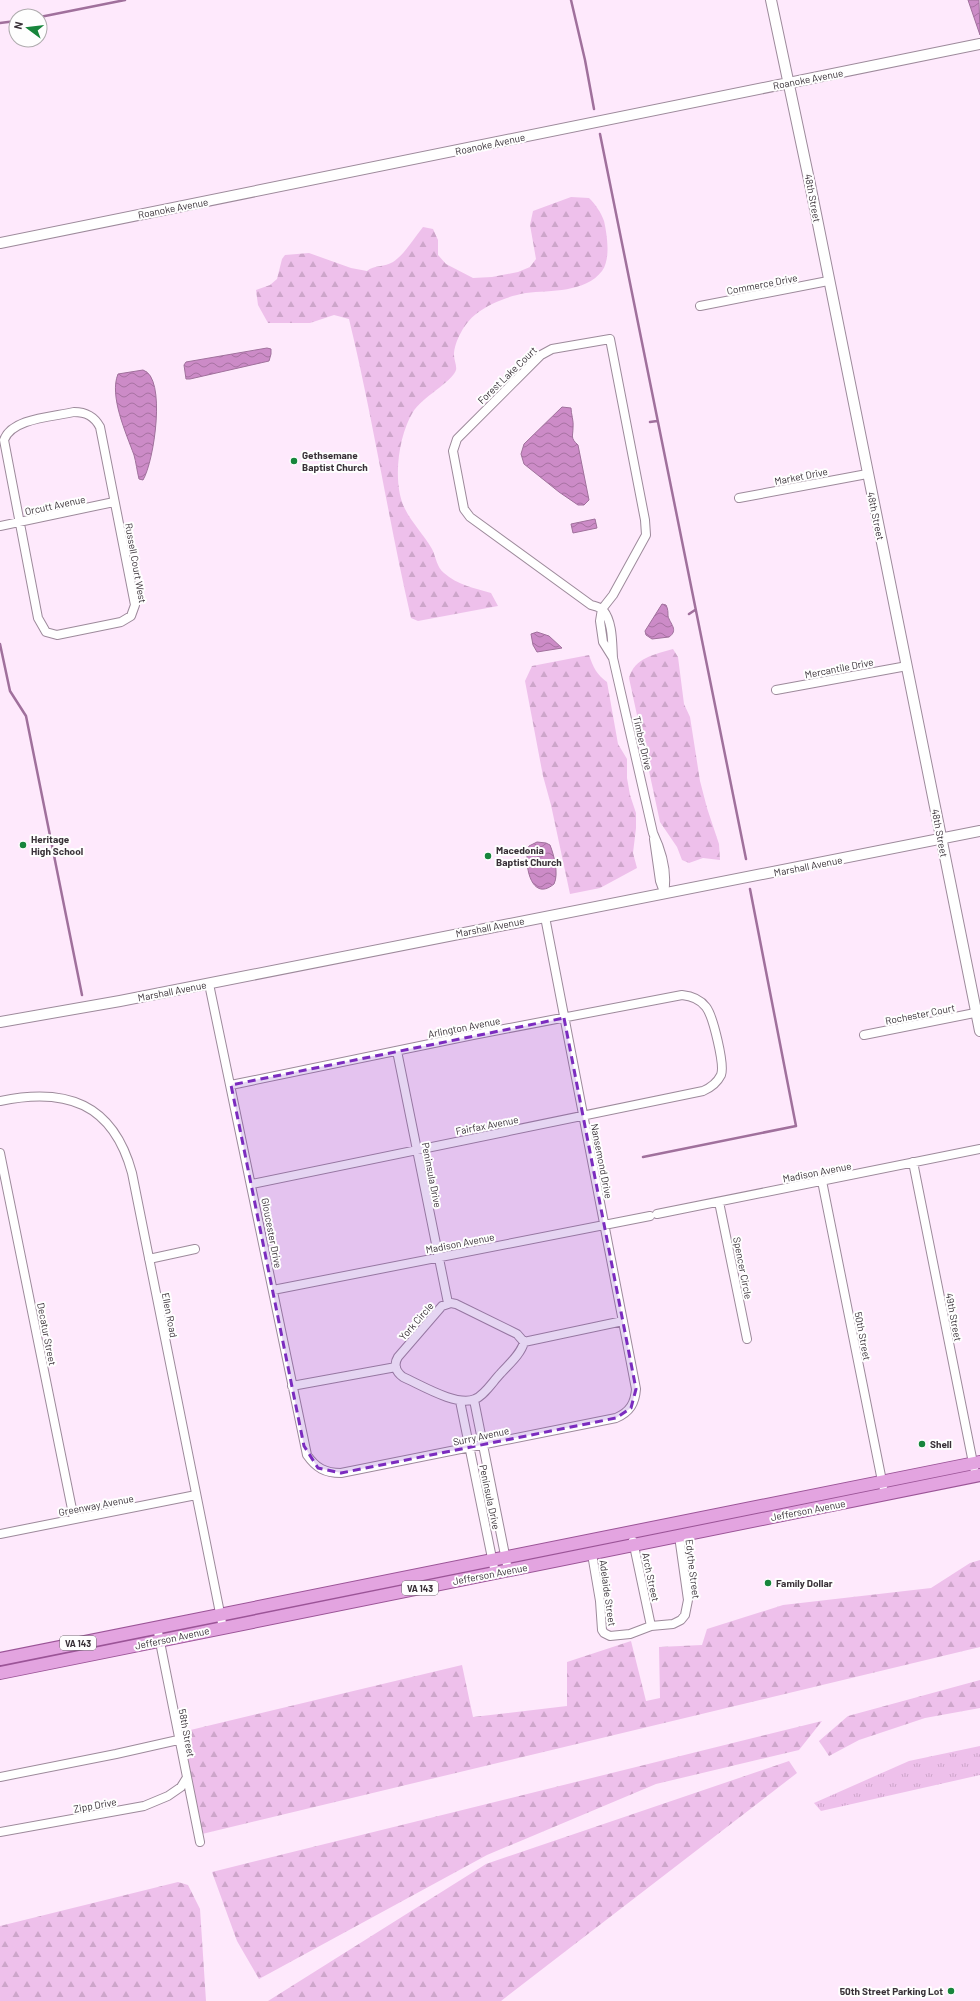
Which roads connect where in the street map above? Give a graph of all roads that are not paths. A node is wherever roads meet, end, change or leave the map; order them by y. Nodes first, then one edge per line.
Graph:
1 (771, 0) edge
2 (980, 44) edge
3 (788, 83) junction
4 (0, 243) edge
5 (828, 281) junction
6 (700, 306) dead end
7 (867, 474) junction
8 (739, 498) dead end
9 (114, 502) junction
10 (19, 522) junction
11 (0, 526) edge
12 (602, 609) junction
13 (906, 666) junction
14 (776, 690) dead end
15 (980, 832) edge
16 (941, 839) junction
17 (664, 892) junction
18 (544, 917) junction
19 (209, 984) junction
20 (978, 1013) edge
21 (564, 1018) junction
22 (0, 1022) edge
23 (980, 1031) edge
24 (864, 1035) dead end
25 (397, 1050) junction
26 (720, 1076) joint
27 (231, 1085) junction
28 (0, 1101) edge
29 (583, 1116) junction
30 (980, 1148) edge
31 (417, 1149) junction
32 (0, 1153) edge
33 (913, 1162) junction
34 (822, 1181) junction
35 (252, 1184) junction
36 (719, 1202) junction
37 (604, 1224) junction
38 (195, 1249) dead end
39 (439, 1258) junction
40 (149, 1259) junction
41 (273, 1290) junction
42 (448, 1304) junction
43 (623, 1321) junction
44 (747, 1339) dead end
45 (524, 1342) junction
46 (396, 1367) junction
47 (292, 1386) junction
48 (474, 1400) junction
49 (460, 1401) junction
50 (631, 1408) joint
51 (484, 1446) junction
52 (470, 1448) junction
53 (977, 1462) edge
54 (333, 1473) joint
55 (978, 1476) edge
56 (882, 1481) junction
57 (885, 1494) junction
58 (196, 1495) junction
59 (74, 1519) junction
60 (632, 1532) junction
61 (0, 1534) edge
62 (679, 1536) junction
63 (634, 1545) junction
64 (592, 1554) junction
65 (506, 1557) junction
66 (493, 1560) junction
67 (508, 1570) junction
68 (495, 1573) junction
69 (220, 1615) junction
70 (651, 1626) junction
71 (157, 1627) junction
72 (223, 1628) junction
73 (159, 1641) junction
74 (0, 1659) edge
75 (0, 1673) edge
76 (178, 1740) junction
77 (0, 1777) edge
78 (186, 1779) junction
79 (0, 1832) edge
80 (200, 1842) dead end

1 - 3 street, 48th Street
2 - 3 street, Roanoke Avenue
3 - 4 street, Roanoke Avenue
3 - 5 street, 48th Street
5 - 6 street, Commerce Drive
5 - 7 street, 48th Street
7 - 8 street, Market Drive
7 - 13 street, 48th Street
9 - 10 street, Orcutt Avenue
9 - 10 street, Russell Court West
9 - 10 street, Russell Court West
10 - 11 street, Orcutt Avenue
12 - 12 street, Forest Lake Court
12 - 17 street, Timber Drive
13 - 14 street, Mercantile Drive
13 - 16 street, 48th Street
15 - 16 street, Marshall Avenue
16 - 17 street, Marshall Avenue
16 - 20 street, 48th Street
17 - 18 street, Marshall Avenue
18 - 19 street, Marshall Avenue
18 - 21 street, Nansemond Drive
19 - 22 street, Marshall Avenue
19 - 27 street, Gloucester Drive
20 - 23 street, 48th Street
20 - 24 street, Rochester Court
21 - 25 street, Arlington Avenue
21 - 26 street, Arlington Avenue
21 - 29 street, Nansemond Drive
25 - 27 street, Arlington Avenue
25 - 31 street, Peninsula Drive
26 - 29 street, Fairfax Avenue
27 - 35 street, Gloucester Drive
28 - 40 street, Ellen Road
29 - 31 street, Fairfax Avenue
29 - 37 street, Nansemond Drive
30 - 33 street, Madison Avenue
31 - 35 street, Fairfax Avenue
31 - 39 street, Peninsula Drive
32 - 59 street, Decatur Street
33 - 34 street, Madison Avenue
33 - 53 street, 49th Street
34 - 36 street, Madison Avenue
34 - 56 street, 50th Street
35 - 41 street, Gloucester Drive
36 - 37 street, Madison Avenue
36 - 44 street, Spencer Circle
37 - 39 street, Madison Avenue
37 - 43 street, Nansemond Drive
38 - 40 street
39 - 41 street, Madison Avenue
39 - 42 street, Peninsula Drive
40 - 58 street, Ellen Road
41 - 47 street, Gloucester Drive
42 - 45 street, York Circle
42 - 46 street, York Circle
43 - 45 street
43 - 50 street, Nansemond Drive
45 - 48 street
46 - 47 street
46 - 49 street
47 - 54 street, Gloucester Drive
48 - 49 street
48 - 51 street, Peninsula Drive
49 - 52 street, Peninsula Drive
50 - 51 street, Surry Avenue
51 - 52 street, Surry Avenue
51 - 65 street, Peninsula Drive
52 - 54 street, Surry Avenue
52 - 66 street, Peninsula Drive
53 - 55 street, 49th Street
53 - 56 main road, Jefferson Avenue / VA 143
55 - 57 main road, Jefferson Avenue / VA 143
56 - 57 street, 50th Street
56 - 60 main road, Jefferson Avenue / VA 143
57 - 62 main road, Jefferson Avenue / VA 143
58 - 59 street, Greenway Avenue
58 - 69 street, Ellen Road
59 - 61 street, Greenway Avenue
60 - 63 street, Arch Street
60 - 65 main road, Jefferson Avenue / VA 143
62 - 63 main road, Jefferson Avenue / VA 143
62 - 70 street, Edythe Street
63 - 64 main road, Jefferson Avenue / VA 143
63 - 70 street, Arch Street
64 - 67 main road, Jefferson Avenue / VA 143
64 - 70 street, Adelaide Street
65 - 66 main road, Jefferson Avenue / VA 143
65 - 67 street, Peninsula Drive
66 - 68 street, Peninsula Drive
66 - 69 main road, Jefferson Avenue / VA 143
67 - 68 main road, Jefferson Avenue / VA 143
68 - 72 main road, Jefferson Avenue / VA 143
69 - 71 main road, Jefferson Avenue / VA 143
69 - 72 street, Ellen Road
71 - 73 street, 58th Street
71 - 74 main road, Jefferson Avenue / VA 143
72 - 73 main road, Jefferson Avenue / VA 143
73 - 75 main road, Jefferson Avenue / VA 143
73 - 76 street, 58th Street
76 - 77 street
76 - 78 street, 58th Street
78 - 79 street, Zipp Drive
78 - 80 street, 58th Street

